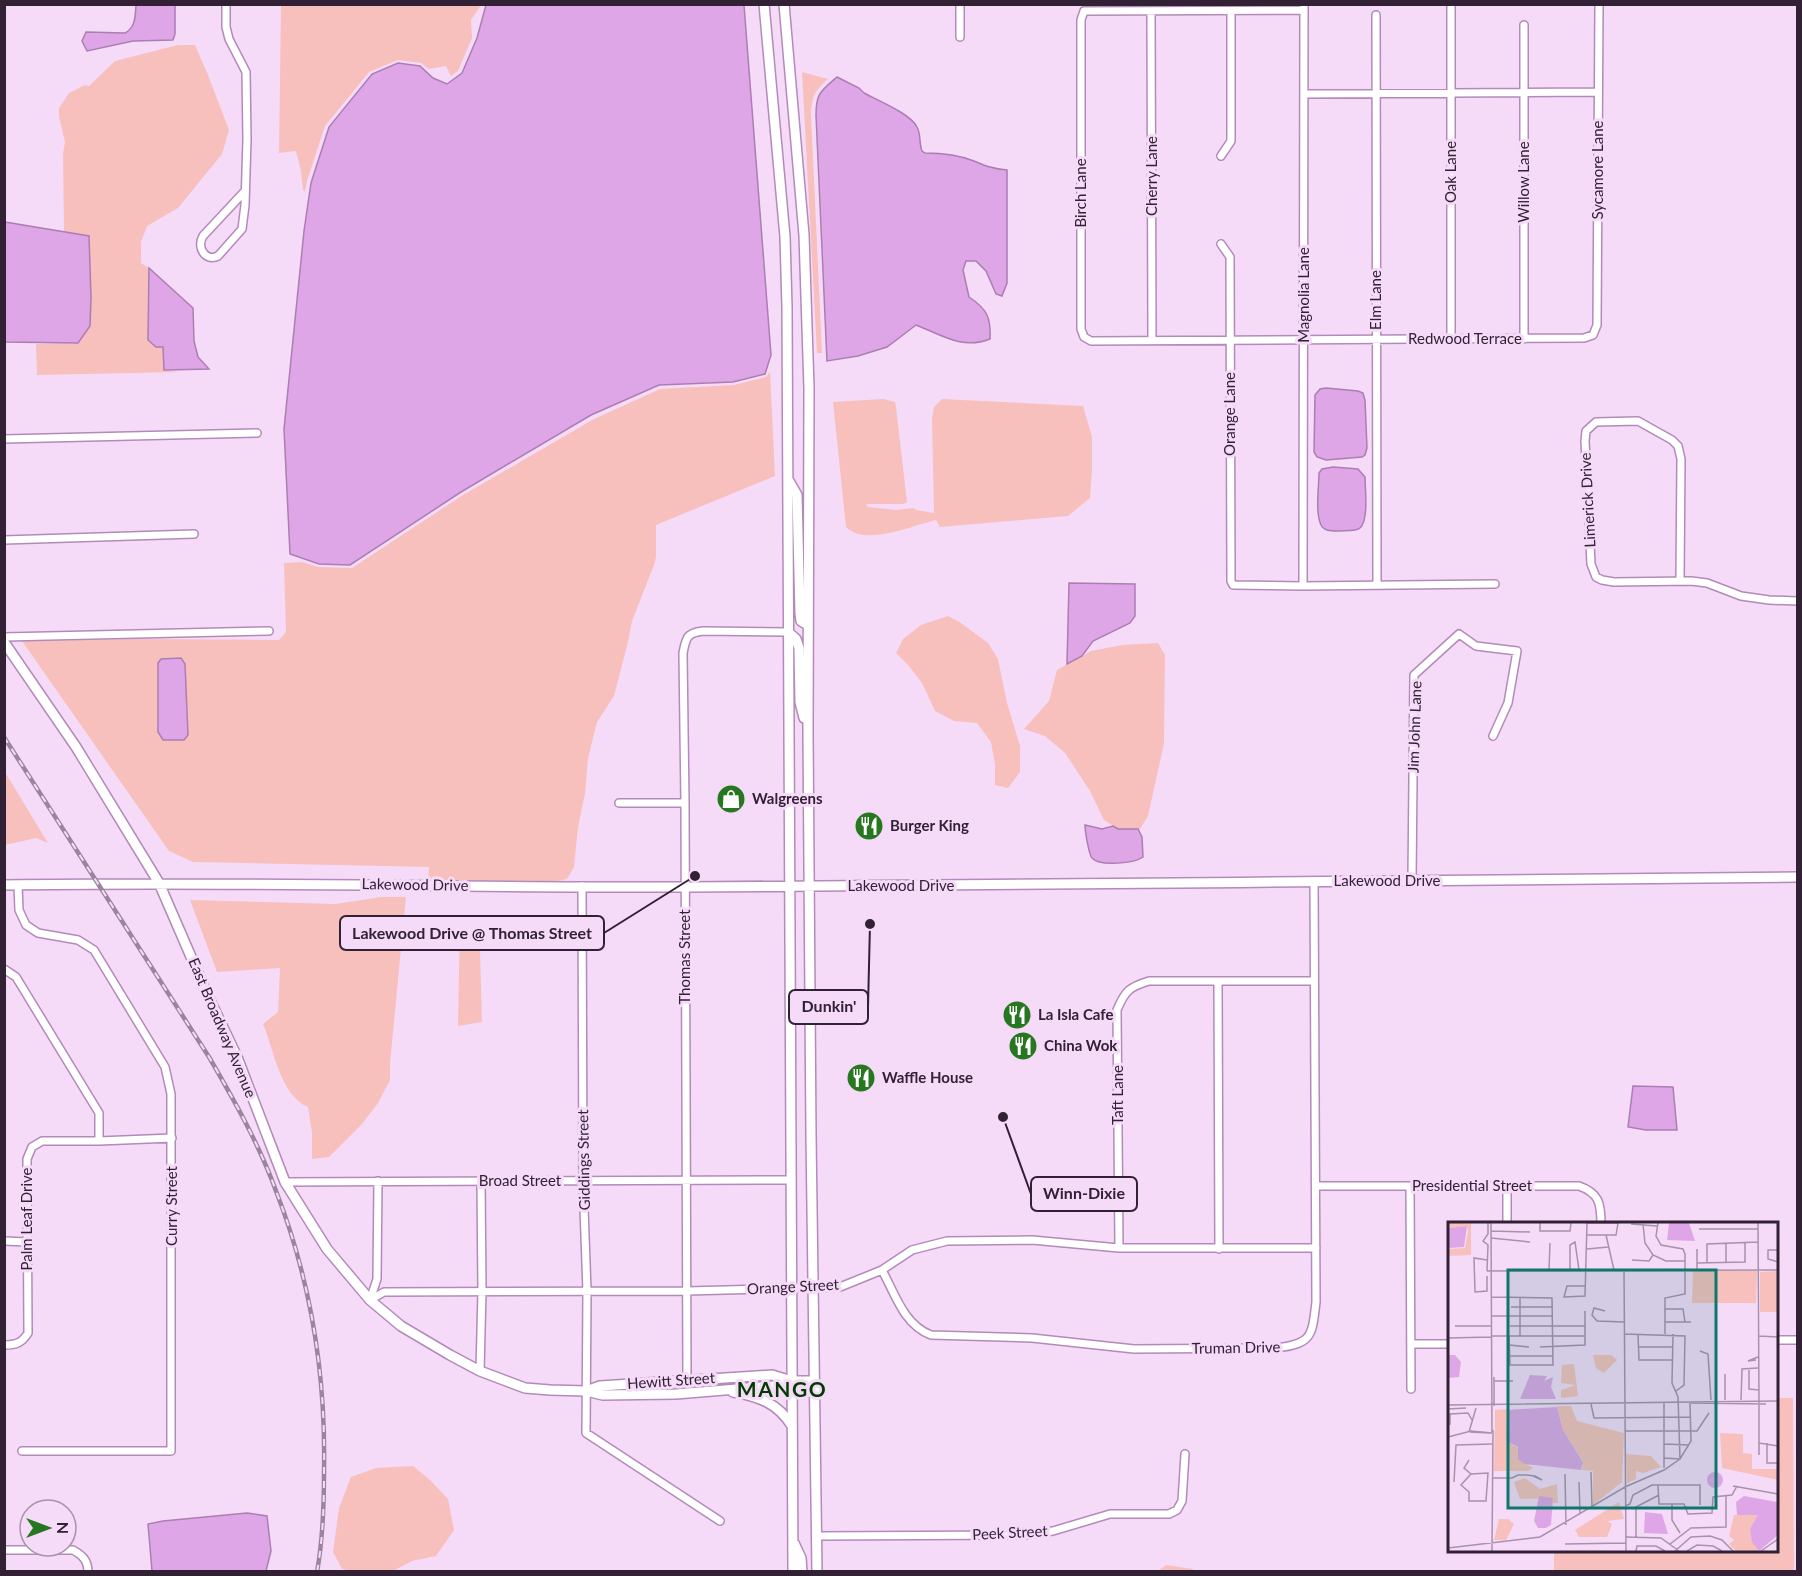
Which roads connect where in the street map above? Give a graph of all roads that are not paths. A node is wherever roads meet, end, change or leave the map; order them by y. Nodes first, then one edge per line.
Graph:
1 (226, 4) edge
2 (764, 4) edge
3 (784, 4) edge
4 (960, 4) edge
5 (1451, 4) edge
6 (1599, 4) edge
7 (1304, 7) edge
8 (1151, 11) junction
9 (1231, 11) junction
10 (1376, 15) dead end
11 (1524, 25) dead end
12 (960, 37) dead end
13 (1598, 92) junction
14 (1451, 93) junction
15 (1524, 93) junction
16 (1304, 94) junction
17 (1376, 94) junction
18 (1221, 156) dead end
19 (245, 191) junction
20 (1221, 244) dead end
21 (1593, 335) joint
22 (1451, 339) junction
23 (1524, 339) junction
24 (1121, 340) joint
25 (1152, 340) junction
26 (1230, 340) junction
27 (1304, 340) junction
28 (1377, 340) junction
29 (257, 433) dead end
30 (4, 439) edge
31 (788, 478) junction
32 (194, 534) dead end
33 (4, 540) edge
34 (1680, 581) junction
35 (1495, 584) dead end
36 (1377, 585) junction
37 (1303, 586) junction
38 (1797, 601) edge
39 (808, 625) junction
40 (269, 631) dead end
41 (788, 632) junction
42 (4, 637) edge
43 (4, 642) edge
44 (808, 732) junction
45 (1493, 736) dead end
46 (619, 803) dead end
47 (685, 803) junction
48 (1797, 877) edge
49 (1412, 880) junction
50 (1314, 881) junction
51 (159, 883) junction
52 (4, 885) edge
53 (18, 885) junction
54 (582, 886) junction
55 (789, 886) junction
56 (810, 886) junction
57 (685, 887) junction
58 (4, 969) edge
59 (1218, 981) junction
60 (1314, 981) junction
61 (172, 1138) junction
62 (99, 1141) junction
63 (583, 1180) junction
64 (685, 1180) junction
65 (791, 1180) junction
66 (378, 1181) junction
67 (481, 1181) junction
68 (285, 1182) junction
69 (1507, 1185) junction
70 (1316, 1186) junction
71 (1410, 1186) junction
72 (1507, 1222) edge
73 (1601, 1222) edge
74 (4, 1241) edge
75 (27, 1242) junction
76 (1119, 1248) junction
77 (1316, 1248) junction
78 (1219, 1249) junction
79 (882, 1270) junction
80 (814, 1288) junction
81 (791, 1289) junction
82 (482, 1291) junction
83 (587, 1291) junction
84 (687, 1291) junction
85 (370, 1300) junction
86 (1778, 1340) edge
87 (1797, 1340) edge
88 (1411, 1344) junction
89 (1448, 1344) edge
90 (4, 1345) edge
91 (480, 1371) junction
92 (687, 1380) junction
93 (792, 1381) junction
94 (815, 1381) junction
95 (1411, 1389) dead end
96 (722, 1390) junction
97 (586, 1391) junction
98 (792, 1426) junction
99 (22, 1450) dead end
100 (1185, 1454) dead end
101 (720, 1521) dead end
102 (817, 1536) junction
103 (793, 1540) junction
104 (4, 1550) edge
105 (88, 1572) edge
106 (793, 1572) edge
107 (802, 1572) edge
108 (817, 1572) edge

1 - 19 street
2 - 31 main road
3 - 39 main road
4 - 12 street
5 - 14 street, Oak Lane
6 - 13 street, Sycamore Lane
7 - 9 street
7 - 16 street, Magnolia Lane
8 - 9 street
8 - 24 street, Birch Lane
8 - 25 street, Cherry Lane
9 - 18 street
10 - 17 street, Elm Lane
11 - 15 street, Willow Lane
13 - 15 street
13 - 21 street, Sycamore Lane
14 - 15 street
14 - 17 street
14 - 22 street, Oak Lane
15 - 23 street, Willow Lane
16 - 17 street
16 - 27 street, Magnolia Lane
17 - 28 street, Elm Lane
19 - 19 street
20 - 26 street, Orange Lane
21 - 23 street, Redwood Terrace
22 - 23 street, Redwood Terrace
22 - 28 street, Redwood Terrace
24 - 25 street, Redwood Terrace
25 - 26 street, Redwood Terrace
26 - 27 street, Redwood Terrace
26 - 37 street, Orange Lane
27 - 28 street, Redwood Terrace
27 - 37 street, Magnolia Lane
28 - 36 street, Elm Lane
29 - 30 street
31 - 39 main road
31 - 41 main road
32 - 33 street
34 - 34 street, Limerick Drive
34 - 38 street, Limerick Drive
35 - 36 street
36 - 37 street
39 - 44 main road
40 - 42 street
41 - 44 main road
41 - 47 street, Thomas Street
41 - 55 main road
43 - 51 main road, East Broadway Avenue
44 - 56 main road
45 - 49 street, Jim John Lane
46 - 47 street
47 - 57 street, Thomas Street
48 - 49 main road, Lakewood Drive
49 - 50 main road, Lakewood Drive
50 - 56 main road, Lakewood Drive
50 - 60 street, Truman Drive
51 - 53 main road, Lakewood Drive
51 - 54 main road, Lakewood Drive
51 - 68 main road, East Broadway Avenue
52 - 53 main road, Lakewood Drive
53 - 61 street, Curry Street
54 - 57 main road, Lakewood Drive
54 - 63 street, Giddings Street
55 - 56 main road, Lakewood Drive
55 - 57 main road, Lakewood Drive
55 - 65 main road
56 - 80 main road
57 - 64 street, Thomas Street
58 - 62 street
59 - 60 street, Taft Lane
59 - 76 street, Taft Lane
59 - 78 street
60 - 70 street, Truman Drive
61 - 62 street, Palm Leaf Drive
61 - 99 street, Curry Street
62 - 75 street, Palm Leaf Drive
63 - 64 street, Broad Street
63 - 67 street, Broad Street
63 - 83 street, Giddings Street
64 - 65 street, Broad Street
64 - 84 street, Thomas Street
65 - 81 main road
66 - 67 street, Broad Street
66 - 68 street, Broad Street
66 - 85 street
67 - 82 street
68 - 85 main road, East Broadway Avenue
69 - 71 street, Presidential Street
69 - 72 street
69 - 73 street, Presidential Street
70 - 71 street, Presidential Street
70 - 77 street, Truman Drive
71 - 88 street
74 - 75 street
75 - 90 street, Palm Leaf Drive
76 - 78 street, Orange Street
76 - 79 street, Orange Street
77 - 78 street, Orange Street
77 - 79 street, Truman Drive
79 - 80 street, Orange Street
80 - 81 street, Orange Street
80 - 94 main road
81 - 84 street, Orange Street
81 - 93 main road
82 - 83 street, Orange Street
82 - 85 street, Orange Street
82 - 91 street
83 - 84 street, Orange Street
83 - 97 street, Giddings Street
84 - 92 street, Thomas Street
85 - 91 main road, East Broadway Avenue
86 - 87 street
88 - 89 street
88 - 95 street
91 - 97 main road, Hewitt Street
92 - 93 main road, Hewitt Street
92 - 97 main road, Hewitt Street
93 - 94 main road, Hewitt Street
93 - 96 main road, Hewitt Street
93 - 98 main road
94 - 102 main road
96 - 97 main road, Hewitt Street
96 - 98 main road
97 - 101 street, Giddings Street
98 - 103 main road
100 - 102 street, Peek Street
102 - 108 main road
103 - 106 main road
103 - 107 main road
104 - 105 street

